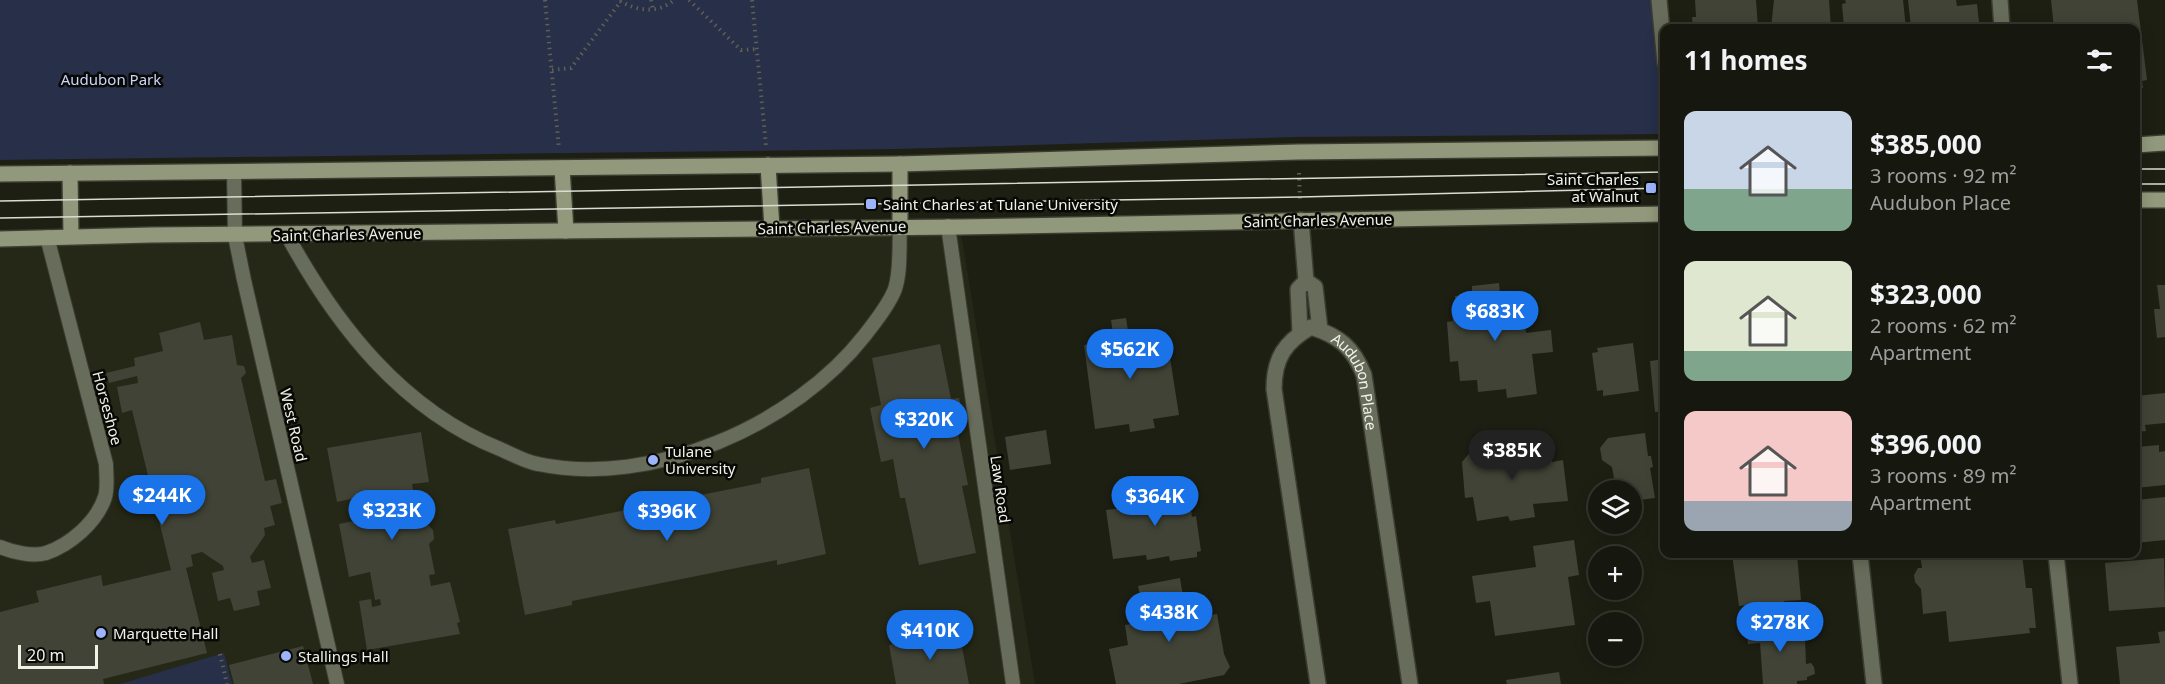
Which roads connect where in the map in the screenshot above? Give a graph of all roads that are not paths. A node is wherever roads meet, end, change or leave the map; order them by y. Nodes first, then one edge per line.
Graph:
1 (1659, 0) edge
2 (2000, 0) edge
3 (1661, 24) edge
4 (2002, 24) edge
5 (2165, 143) edge
6 (2140, 145) edge
7 (1660, 148) edge
8 (900, 164) junction
9 (768, 165) junction
10 (562, 168) junction
11 (234, 172) junction
12 (0, 174) edge
13 (70, 174) junction
14 (2140, 200) edge
15 (2165, 200) edge
16 (1660, 214) edge
17 (1301, 220) junction
18 (900, 226) junction
19 (948, 226) junction
20 (772, 228) junction
21 (566, 231) junction
22 (287, 235) junction
23 (71, 236) junction
24 (236, 236) junction
25 (47, 237) junction
26 (0, 239) edge
27 (1306, 281) junction
28 (1320, 330) junction
29 (1300, 333) junction
30 (0, 547) edge
31 (1860, 558) edge
32 (2056, 558) edge
33 (337, 684) edge
34 (1013, 684) edge
35 (1318, 684) edge
36 (1410, 684) edge
37 (1874, 684) edge
38 (2070, 684) edge

1 - 3 street
2 - 4 street
5 - 6 main road
7 - 8 main road
8 - 9 main road
8 - 18 main road
9 - 10 main road
9 - 20 main road
10 - 11 main road
10 - 21 main road
11 - 13 main road
11 - 24 lane, West Road
12 - 13 main road
13 - 23 main road
14 - 15 main road
16 - 17 main road, Saint Charles Avenue
17 - 19 main road, Saint Charles Avenue
17 - 27 street
18 - 19 main road, Saint Charles Avenue
18 - 20 main road, Saint Charles Avenue
18 - 22 lane
19 - 34 lane, Law Road
20 - 21 main road, Saint Charles Avenue
21 - 22 main road, Saint Charles Avenue
22 - 24 main road, Saint Charles Avenue
23 - 24 main road, Saint Charles Avenue
23 - 25 main road, Saint Charles Avenue
24 - 33 lane, West Road
25 - 26 main road, Saint Charles Avenue
25 - 30 lane, Horseshoe
27 - 28 street
27 - 29 street
28 - 29 street, Audubon Place
28 - 36 street, Audubon Place
29 - 35 street, Audubon Place
31 - 37 street
32 - 38 street

